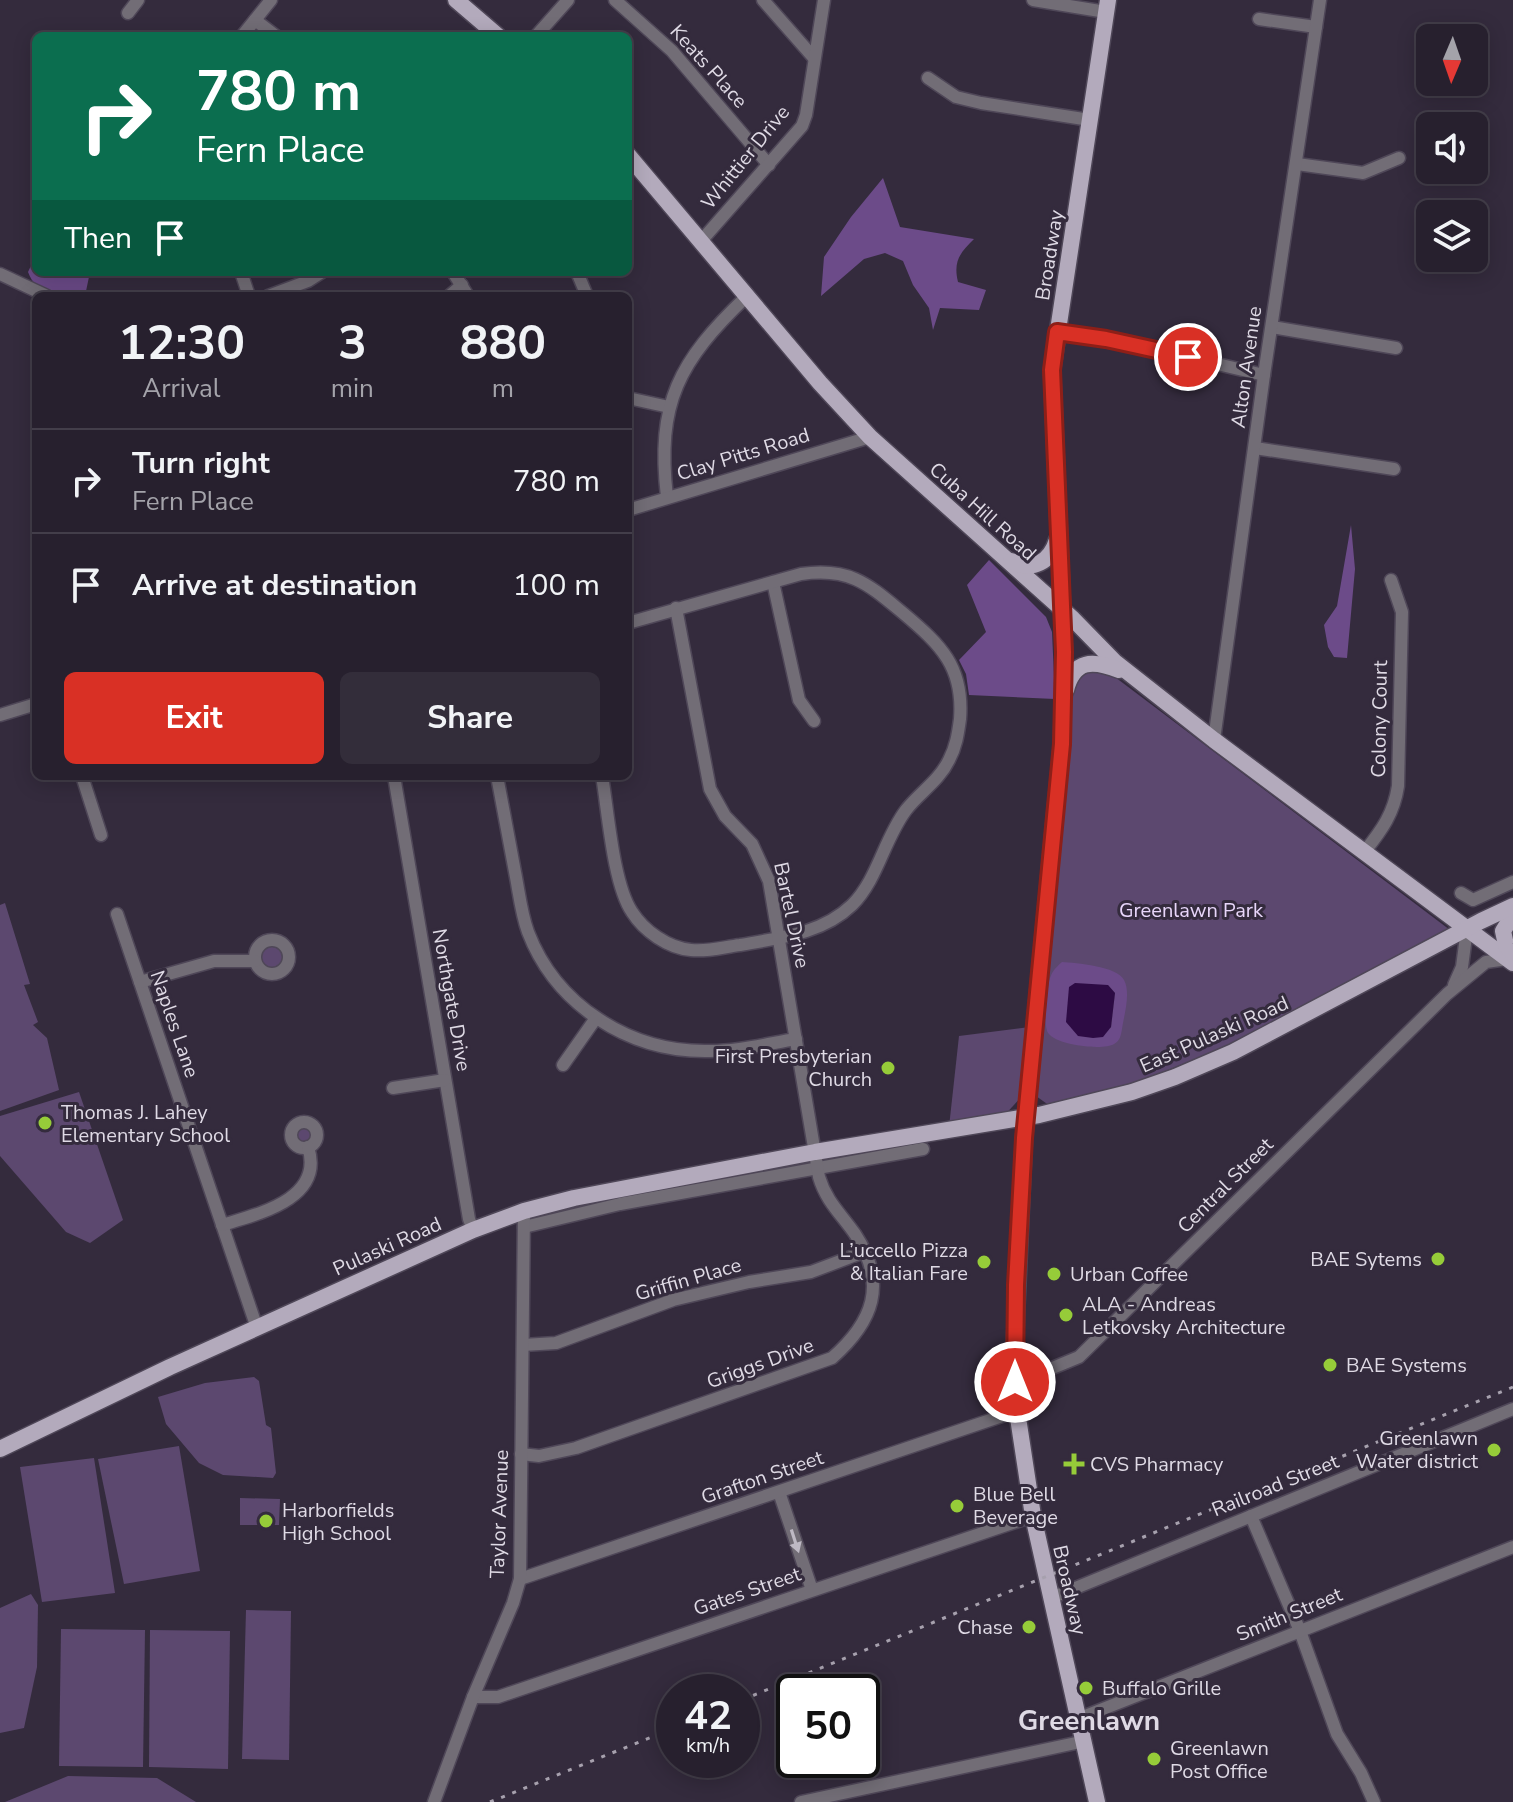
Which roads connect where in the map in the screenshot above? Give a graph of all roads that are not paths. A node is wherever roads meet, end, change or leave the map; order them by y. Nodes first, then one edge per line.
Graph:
1 (138, 0) edge
2 (271, 0) edge
3 (456, 0) edge
4 (568, 0) edge
5 (615, 0) edge
6 (763, 0) edge
7 (824, 0) edge
8 (1033, 0) edge
9 (1320, 0) edge
10 (1107, 6) edge
11 (128, 13) dead end
12 (1259, 19) dead end
13 (255, 20) junction
14 (1316, 27) junction
15 (245, 32) edge
16 (271, 32) edge
17 (493, 32) edge
18 (540, 32) edge
19 (814, 58) junction
20 (928, 78) dead end
21 (1090, 120) junction
22 (1399, 158) dead end
23 (632, 160) edge
24 (1297, 164) junction
25 (769, 165) junction
26 (702, 240) junction
27 (0, 274) edge
28 (316, 276) edge
29 (38, 292) edge
30 (279, 292) edge
31 (746, 297) junction
32 (1272, 327) junction
33 (1057, 332) junction
34 (1396, 348) dead end
35 (1264, 375) junction
36 (632, 399) edge
37 (669, 407) junction
38 (870, 437) junction
39 (1255, 448) junction
40 (1394, 469) dead end
41 (667, 497) junction
42 (632, 509) edge
43 (1059, 530) junction
44 (1009, 560) junction
45 (1391, 580) dead end
46 (773, 582) junction
47 (676, 608) junction
48 (1062, 609) junction
49 (632, 622) edge
50 (1131, 675) junction
51 (32, 705) edge
52 (1063, 707) junction
53 (0, 715) edge
54 (814, 721) dead end
55 (1214, 740) junction
56 (83, 780) edge
57 (395, 780) edge
58 (498, 780) edge
59 (603, 780) edge
60 (101, 835) dead end
61 (1365, 851) junction
62 (1513, 882) edge
63 (1461, 893) dead end
64 (1513, 906) edge
65 (117, 914) dead end
66 (1513, 915) edge
67 (1467, 929) junction
68 (778, 938) junction
69 (1511, 959) edge
70 (255, 961) dead end
71 (140, 982) junction
72 (1447, 994) junction
73 (596, 1018) junction
74 (796, 1039) junction
75 (563, 1065) dead end
76 (445, 1080) junction
77 (393, 1088) dead end
78 (1026, 1117) junction
79 (308, 1147) dead end
80 (923, 1149) dead end
81 (815, 1152) junction
82 (818, 1170) junction
83 (524, 1219) junction
84 (222, 1225) junction
85 (473, 1230) junction
86 (864, 1252) junction
87 (257, 1328) junction
88 (523, 1345) junction
89 (1015, 1373) junction
90 (1513, 1409) edge
91 (1017, 1411) junction
92 (0, 1449) edge
93 (521, 1454) junction
94 (779, 1492) junction
95 (1033, 1516) junction
96 (1251, 1516) junction
97 (1513, 1547) edge
98 (520, 1579) junction
99 (812, 1590) junction
100 (1051, 1598) junction
101 (1300, 1631) junction
102 (473, 1697) junction
103 (1080, 1718) junction
104 (1085, 1741) junction
105 (1373, 1799) edge
106 (434, 1802) edge
107 (801, 1802) edge
108 (1097, 1802) edge
109 (1358, 1802) edge

1 - 11 street
2 - 13 street
3 - 17 main road
4 - 18 street
5 - 25 street, Keats Place
6 - 19 street
7 - 19 street, Whittier Drive
8 - 10 street
9 - 14 street, Alton Avenue
10 - 21 main road, Broadway
12 - 14 street
13 - 15 street
13 - 16 street
14 - 24 street, Alton Avenue
19 - 25 street, Whittier Drive
20 - 21 street
21 - 33 main road, Broadway
22 - 24 street
23 - 26 main road, Cuba Hill Road
24 - 32 street, Alton Avenue
25 - 26 street, Whittier Drive
26 - 31 main road, Cuba Hill Road
27 - 29 street
28 - 30 street
31 - 37 street
31 - 38 main road, Cuba Hill Road
32 - 34 street
32 - 35 street, Alton Avenue
33 - 35 street
33 - 43 main road, Broadway
35 - 39 street, Alton Avenue
36 - 37 street
37 - 41 street
38 - 41 street, Clay Pitts Road
38 - 44 main road, Cuba Hill Road
39 - 40 street
39 - 55 street, Alton Avenue
41 - 42 street, Clay Pitts Road
43 - 44 main road
43 - 48 main road, Broadway
44 - 48 main road, Cuba Hill Road
45 - 61 street, Colony Court
46 - 47 street
46 - 54 street
46 - 68 street
47 - 49 street
47 - 68 street, Bartel Drive
48 - 50 main road, Cuba Hill Road
48 - 52 main road, Broadway
50 - 52 main road
50 - 55 main road, Cuba Hill Road
51 - 53 street
52 - 78 main road, Broadway
55 - 61 main road, Cuba Hill Road
56 - 60 street
57 - 76 street, Northgate Drive
58 - 73 street
59 - 68 street
61 - 67 main road, Cuba Hill Road
62 - 63 street
64 - 67 main road, East Pulaski Road
65 - 71 street, Naples Lane
66 - 69 main road
67 - 69 main road, Cuba Hill Road
67 - 72 street, Central Street
67 - 78 main road, East Pulaski Road
68 - 74 street, Bartel Drive
69 - 72 street, Central Street
70 - 71 street
71 - 84 street, Naples Lane
72 - 89 street, Central Street
73 - 74 street
73 - 75 street
74 - 81 street, Bartel Drive
76 - 77 street
76 - 85 street, Northgate Drive
78 - 81 main road, East Pulaski Road
78 - 89 main road, Broadway
79 - 84 street
80 - 82 street
81 - 82 street, Griggs Drive
81 - 83 main road, Pulaski Road
82 - 83 street
82 - 86 street, Griggs Drive
83 - 85 main road, Pulaski Road
83 - 88 street, Taylor Avenue
84 - 87 street, Naples Lane
85 - 87 main road, Pulaski Road
86 - 88 street, Griffin Place
86 - 93 street, Griggs Drive
87 - 92 main road, Pulaski Road
88 - 93 street, Taylor Avenue
89 - 91 main road, Broadway
90 - 96 street, Railroad Street
91 - 94 street, Grafton Street
91 - 95 main road, Broadway
93 - 98 street, Taylor Avenue
94 - 98 street, Grafton Street
94 -> 99 street
95 - 99 street, Gates Street
95 - 100 main road, Broadway
96 - 100 street, Railroad Street
96 - 101 street
97 - 101 street, Smith Street
98 - 102 street, Taylor Avenue
99 - 102 street, Gates Street
100 - 103 main road, Broadway
101 - 103 street, Smith Street
101 - 105 street
102 - 106 street, Taylor Avenue
103 - 104 main road, Broadway
104 - 107 street
104 - 108 main road, Broadway
105 - 109 street

